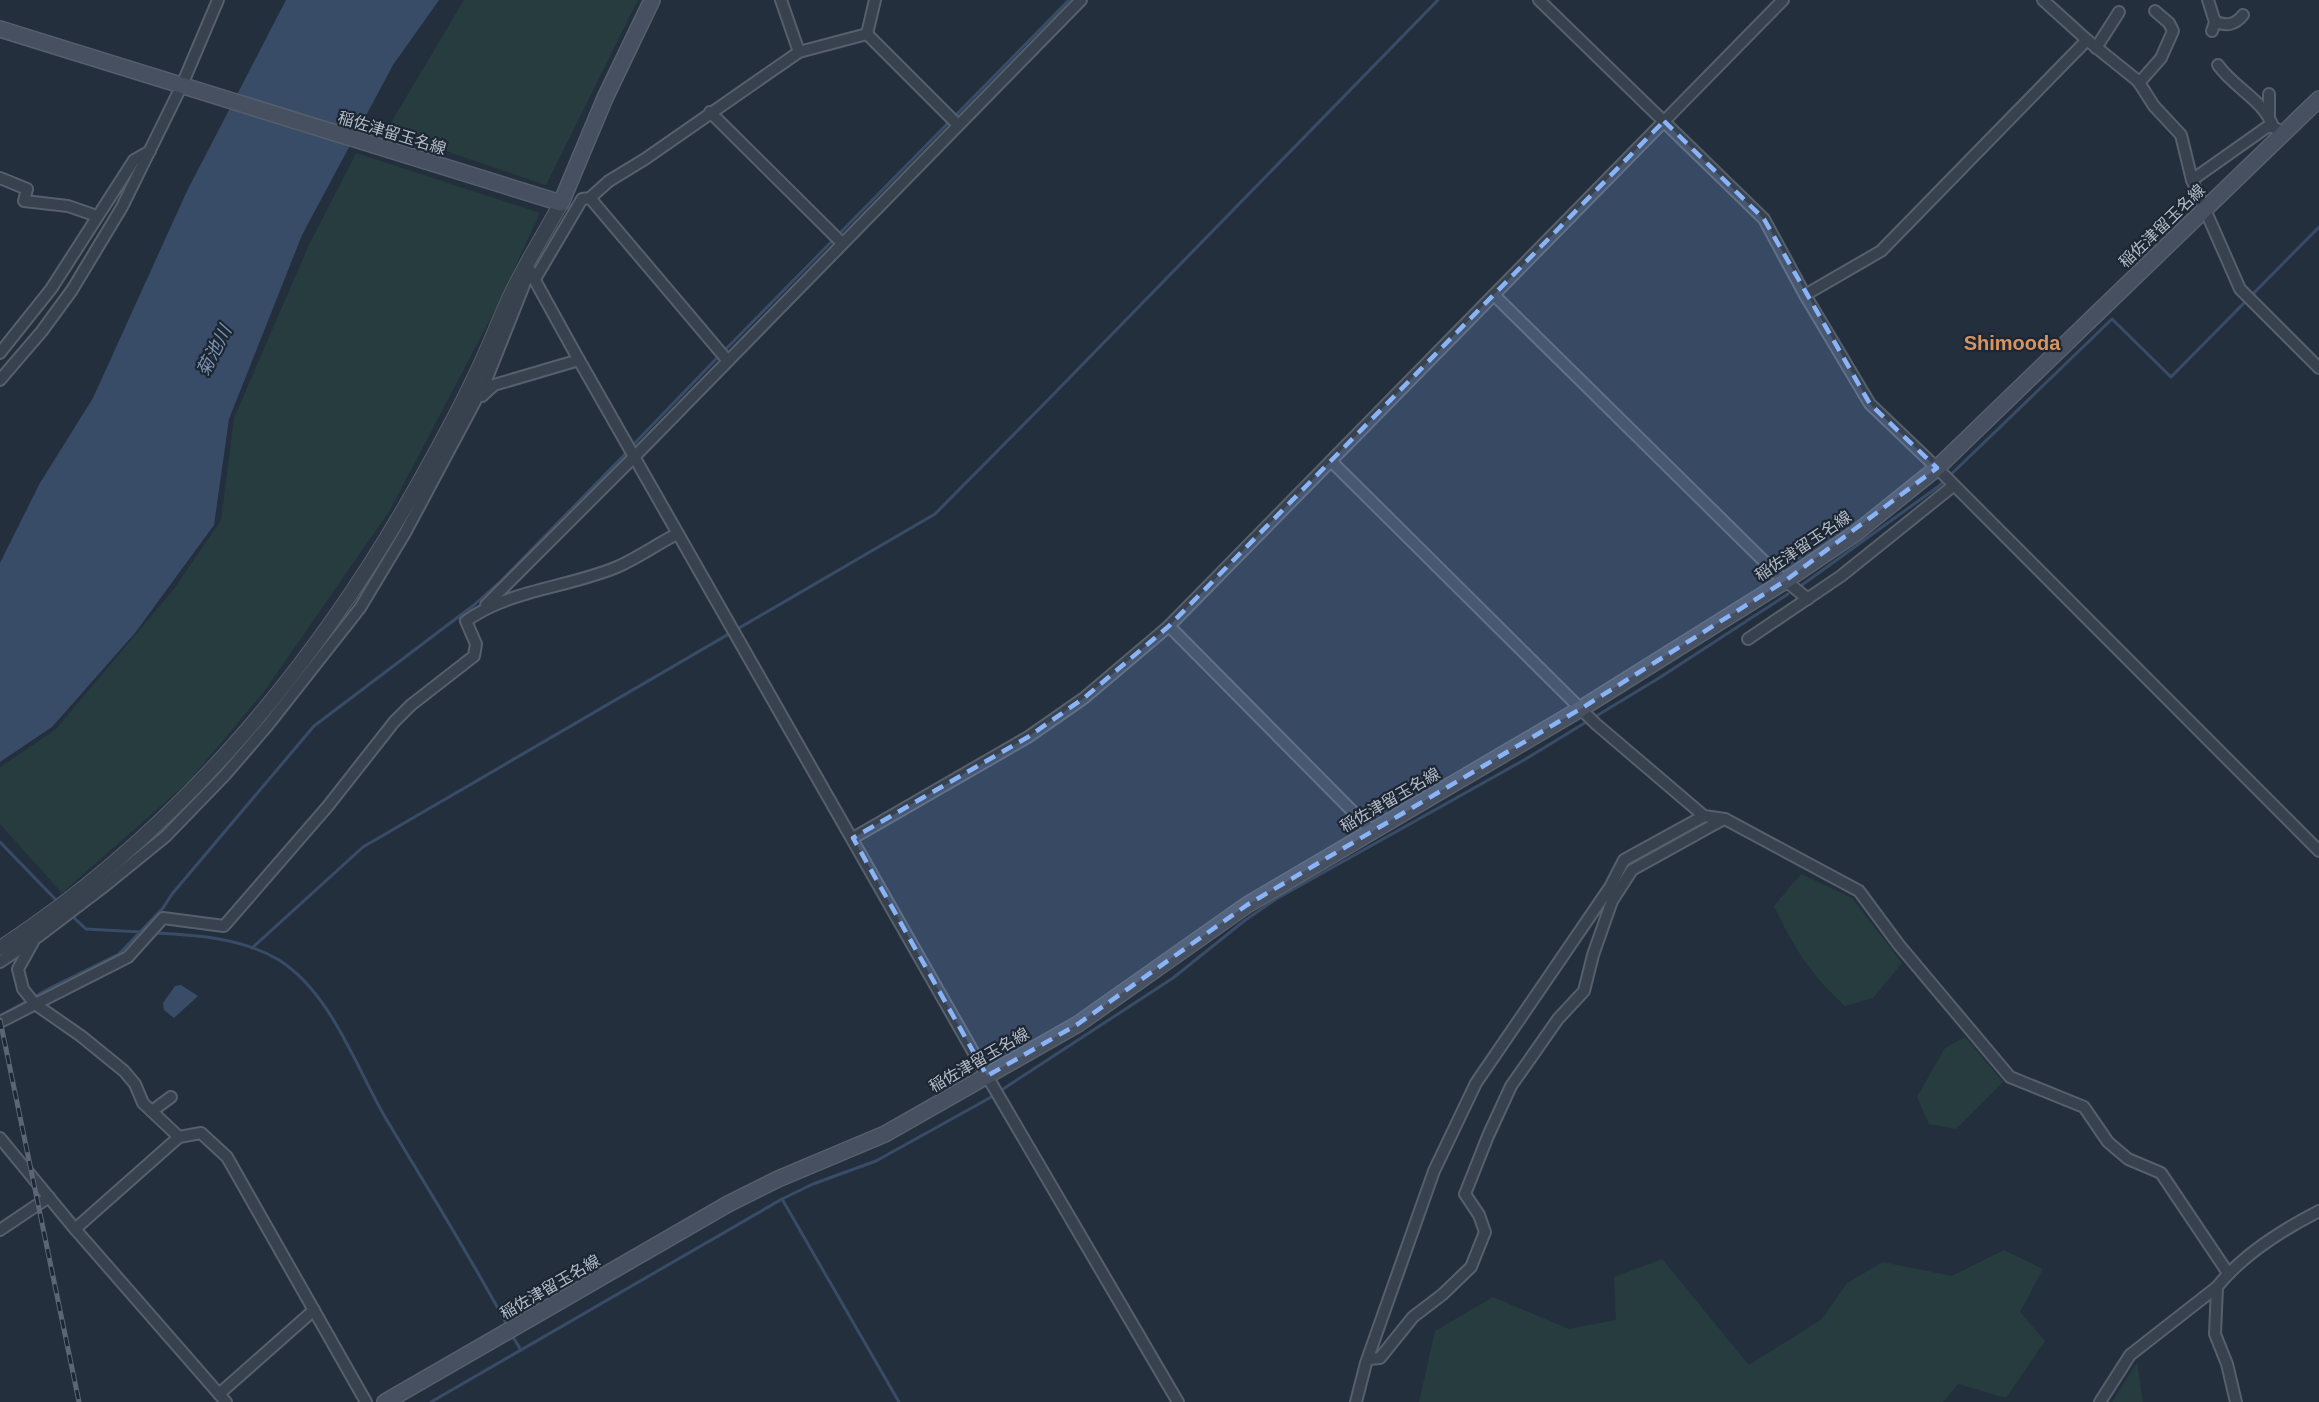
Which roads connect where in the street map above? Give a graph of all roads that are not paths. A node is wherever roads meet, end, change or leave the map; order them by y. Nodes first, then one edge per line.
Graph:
1 (218, 0) edge
2 (652, 0) edge
3 (781, 0) edge
4 (875, 0) edge
5 (1081, 0) edge
6 (1539, 0) edge
7 (1783, 0) edge
8 (2208, 0) edge
9 (2051, 2) edge
10 (2155, 11) dead end
11 (2119, 12) dead end
12 (2243, 15) dead end
13 (0, 29) edge
14 (867, 34) junction
15 (2086, 40) junction
16 (2096, 48) junction
17 (799, 52) junction
18 (2218, 65) dead end
19 (2139, 82) junction
20 (186, 87) junction
21 (2269, 94) dead end
22 (2319, 99) edge
23 (710, 112) junction
24 (1664, 121) junction
25 (958, 124) junction
26 (2276, 126) junction
27 (150, 151) junction
28 (0, 178) edge
29 (2192, 180) junction
30 (590, 198) junction
31 (561, 203) junction
32 (2205, 210) junction
33 (97, 216) junction
34 (841, 242) junction
35 (531, 272) junction
36 (1805, 295) junction
37 (1495, 296) junction
38 (0, 353) edge
39 (579, 360) junction
40 (727, 360) junction
41 (2319, 368) edge
42 (0, 380) edge
43 (476, 401) junction
44 (633, 456) junction
45 (1332, 462) junction
46 (1938, 469) junction
47 (1953, 486) junction
48 (678, 534) junction
49 (1785, 581) junction
50 (1808, 599) junction
51 (481, 610) junction
52 (1169, 626) junction
53 (1748, 639) dead end
54 (1585, 711) junction
55 (1704, 816) junction
56 (1724, 819) junction
57 (1372, 831) junction
58 (853, 838) junction
59 (2319, 851) edge
60 (34, 940) junction
61 (0, 948) edge
62 (0, 962) edge
63 (34, 1004) junction
64 (0, 1022) edge
65 (993, 1087) junction
66 (171, 1097) dead end
67 (152, 1111) junction
68 (179, 1137) junction
69 (0, 1138) edge
70 (49, 1197) junction
71 (2319, 1211) edge
72 (75, 1228) junction
73 (0, 1230) edge
74 (2228, 1273) junction
75 (2217, 1287) junction
76 (314, 1310) junction
77 (1368, 1359) junction
78 (223, 1398) edge
79 (366, 1402) edge
80 (385, 1402) edge
81 (1178, 1402) edge
82 (1356, 1402) edge
83 (2100, 1402) edge
84 (2236, 1402) edge

1 - 20 street
2 - 31 main road
3 - 17 street
4 - 14 street
5 - 25 street
6 - 24 street
7 - 24 street
8 - 12 street
9 - 15 street
10 - 19 street
11 - 16 street
13 - 20 main road, 稲佐津留玉名線
14 - 17 street
14 - 25 street
15 - 16 street
15 - 36 street
16 - 19 street
17 - 23 street
18 - 26 street
19 - 29 street
20 - 27 street
20 - 31 main road, 稲佐津留玉名線
21 - 26 street
22 - 26 main road, 稲佐津留玉名線
23 - 30 street
23 - 34 street
24 - 36 street
24 - 37 street
25 - 34 street
26 - 29 street
26 - 32 main road, 稲佐津留玉名線
27 - 33 street
27 - 42 street
28 - 33 street
29 - 32 street
30 - 35 street
30 - 40 street
31 - 35 street
32 - 41 street
32 - 46 main road, 稲佐津留玉名線
33 - 38 street
34 - 40 street
35 - 39 street
35 - 43 street
35 - 61 street
36 - 46 street
37 - 45 street
37 - 49 street
39 - 43 street
39 - 44 street
40 - 44 street
43 - 60 street
44 - 48 street
44 - 51 street
45 - 52 street
45 - 54 street
46 - 47 street
46 - 49 main road, 稲佐津留玉名線
47 - 50 street
47 - 59 street
48 - 51 street
48 - 58 street
49 - 50 street
49 - 54 main road, 稲佐津留玉名線
50 - 53 street
51 - 63 street
52 - 57 street
52 - 58 street
54 - 55 street
54 - 57 main road, 稲佐津留玉名線
55 - 56 street
55 - 77 street
56 - 74 street
56 - 77 street
57 - 65 main road, 稲佐津留玉名線
58 - 65 street
60 - 62 street
60 - 63 street
63 - 64 street
63 - 67 street
65 - 80 main road, 稲佐津留玉名線
65 - 81 street
66 - 67 street
67 - 68 street
68 - 72 street
68 - 76 street
69 - 70 street
70 - 72 street
70 - 73 street
71 - 74 street
72 - 78 street
74 - 75 street
75 - 83 street
75 - 84 street
76 - 78 street
76 - 79 street
77 - 82 street

